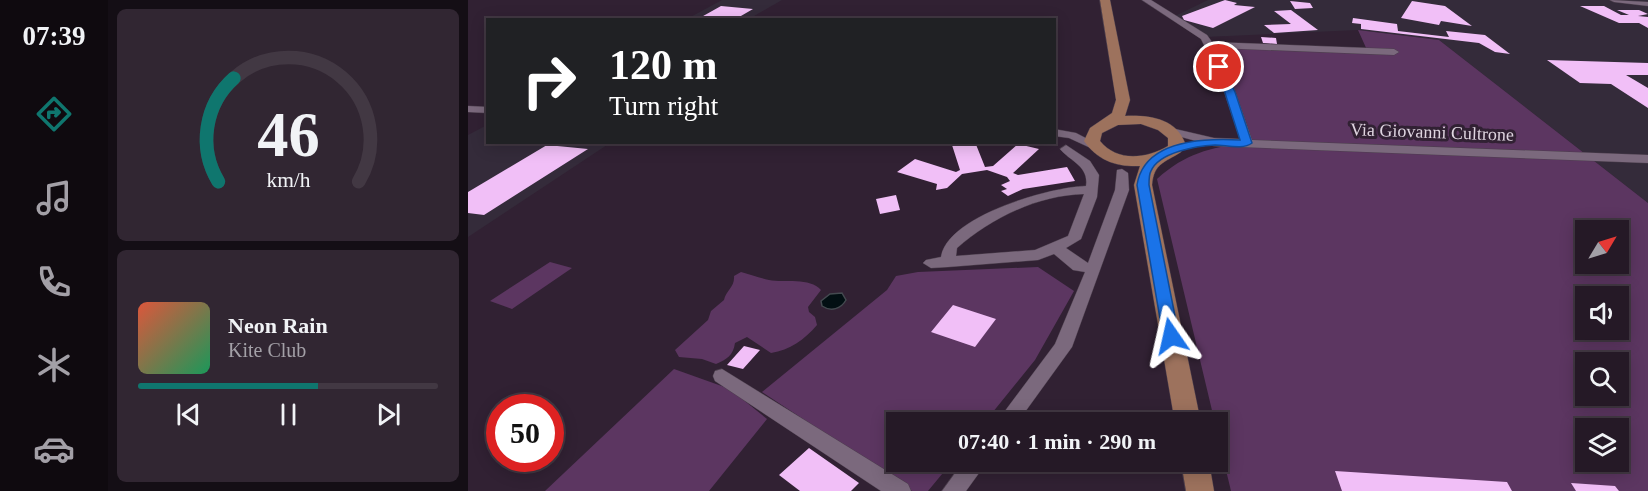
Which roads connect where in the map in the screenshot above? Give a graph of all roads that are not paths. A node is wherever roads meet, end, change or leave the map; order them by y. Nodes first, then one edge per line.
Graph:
1 (1105, 0) edge
2 (1146, 0) edge
3 (1614, 0) edge
4 (1648, 4) edge
5 (1211, 45) junction
6 (1394, 52) dead end
7 (1123, 99) junction
8 (468, 109) edge
9 (486, 110) edge
10 (1150, 122) junction
11 (1106, 124) junction
12 (1171, 131) junction
13 (1058, 132) edge
14 (1214, 142) junction
15 (1246, 143) junction
16 (1066, 149) dead end
17 (1175, 149) junction
18 (1102, 151) junction
19 (1648, 159) edge
20 (1135, 165) junction
21 (1143, 185) junction
22 (1092, 190) junction
23 (1055, 247) junction
24 (948, 262) junction
25 (931, 263) dead end
26 (1094, 269) junction
27 (723, 376) dead end
28 (1014, 412) edge
29 (1186, 412) edge
30 (968, 472) edge
31 (1197, 472) edge
32 (900, 491) edge
33 (953, 491) edge
34 (1200, 491) edge

1 - 7 main road
2 - 5 street
3 - 4 street
5 - 6 street
5 - 15 street
7 - 10 main road
7 - 11 main road
8 - 9 street
10 - 11 main road
10 - 12 main road
11 - 13 street
11 - 18 main road
12 - 14 street
12 - 17 main road
13 - 18 street
14 - 15 street, Via Giovanni Cultrone
14 - 17 street
15 - 19 street, Via Giovanni Cultrone
16 - 22 street
17 - 20 main road
18 - 20 main road
20 - 21 main road
20 - 21 main road
20 - 26 street
21 - 29 main road
22 - 23 street
22 - 24 street
23 - 24 street
23 - 26 street
24 - 25 street
26 - 28 street
27 - 32 street
30 - 33 street
31 - 34 main road

